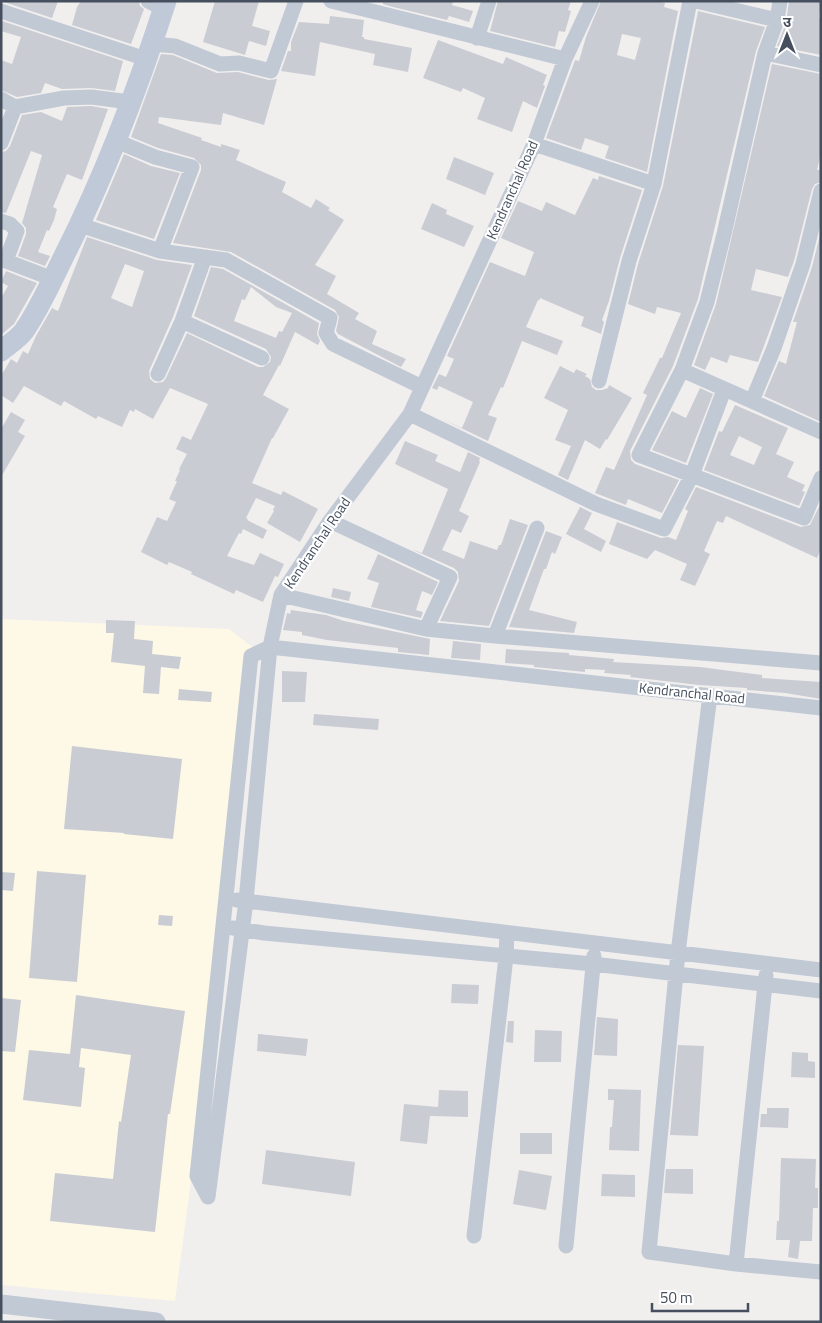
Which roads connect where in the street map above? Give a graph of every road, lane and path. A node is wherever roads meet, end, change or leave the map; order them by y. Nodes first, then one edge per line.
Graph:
1 (296, 1) edge
2 (331, 1) edge
3 (488, 1) edge
4 (592, 1) edge
5 (690, 1) edge
6 (696, 1) edge
7 (780, 1) edge
8 (159, 4) edge
9 (1, 11) edge
10 (777, 20) junction
11 (477, 38) junction
12 (149, 51) junction
13 (765, 53) junction
14 (565, 59) junction
15 (821, 65) edge
16 (1, 100) edge
17 (130, 102) junction
18 (15, 106) junction
19 (116, 141) junction
20 (1, 143) edge
21 (534, 144) junction
22 (654, 184) junction
23 (821, 191) edge
24 (1, 220) edge
25 (80, 225) junction
26 (160, 251) junction
27 (205, 257) junction
28 (53, 279) junction
29 (182, 321) junction
30 (1, 351) edge
31 (262, 358) dead end
32 (682, 370) junction
33 (158, 374) dead end
34 (599, 381) dead end
35 (422, 387) junction
36 (724, 390) junction
37 (752, 401) junction
38 (410, 414) junction
39 (821, 432) edge
40 (692, 475) junction
41 (820, 482) edge
42 (330, 521) junction
43 (537, 528) dead end
44 (281, 595) junction
45 (426, 629) junction
46 (495, 636) junction
47 (270, 647) junction
48 (821, 663) edge
49 (710, 695) junction
50 (821, 708) edge
51 (225, 899) junction
52 (246, 902) junction
53 (418, 922) junction
54 (223, 926) junction
55 (242, 929) junction
56 (507, 933) junction
57 (595, 943) junction
58 (414, 947) junction
59 (678, 953) junction
60 (506, 957) junction
61 (593, 964) junction
62 (767, 964) junction
63 (821, 970) edge
64 (677, 973) junction
65 (766, 984) junction
66 (821, 991) edge
67 (474, 1236) dead end
68 (566, 1246) dead end
69 (736, 1264) junction
70 (821, 1272) edge
71 (1, 1304) edge
72 (156, 1322) edge

1 - 12 street
2 - 11 street
3 - 11 street
4 - 14 street, Kendranchal Road
5 - 22 street
6 - 10 street
7 - 10 street
8 - 12 main road
9 - 12 street
10 - 13 street
11 - 14 street
12 - 17 main road
13 - 15 street
13 - 32 street
14 - 21 street, Kendranchal Road
16 - 18 street
17 - 18 street
17 - 19 main road
18 - 20 street
19 - 25 main road
19 - 26 street
21 - 22 street
21 - 35 street, Kendranchal Road
22 - 34 street
23 - 37 street
24 - 28 street
25 - 26 street
25 - 28 main road
26 - 27 street
27 - 29 street
27 - 35 street
28 - 30 main road
29 - 31 street
29 - 33 street
32 - 36 street
32 - 40 street
35 - 38 street, Kendranchal Road
36 - 37 street
36 - 40 street
37 - 39 street
38 - 40 street
38 - 42 street, Kendranchal Road
40 - 41 street
42 - 44 street, Kendranchal Road
42 - 45 street
43 - 46 street
44 - 45 street
44 - 47 street, Kendranchal Road
45 - 46 street
46 - 48 street
47 - 49 street, Kendranchal Road
47 - 51 street
47 - 52 street
49 - 50 street, Kendranchal Road
49 - 59 street
51 - 52 street
51 - 54 street
52 - 53 street
52 - 55 street
53 - 56 street
53 - 58 street
54 - 55 street
54 - 55 street
55 - 58 street
56 - 57 street
56 - 60 street
57 - 59 street
57 - 61 street
58 - 60 street
59 - 62 street
59 - 64 street
60 - 61 street
60 - 67 street
61 - 64 street
61 - 68 street
62 - 63 street
62 - 65 street
64 - 65 street
64 - 69 street
65 - 66 street
65 - 69 street
69 - 70 street
71 - 72 street

